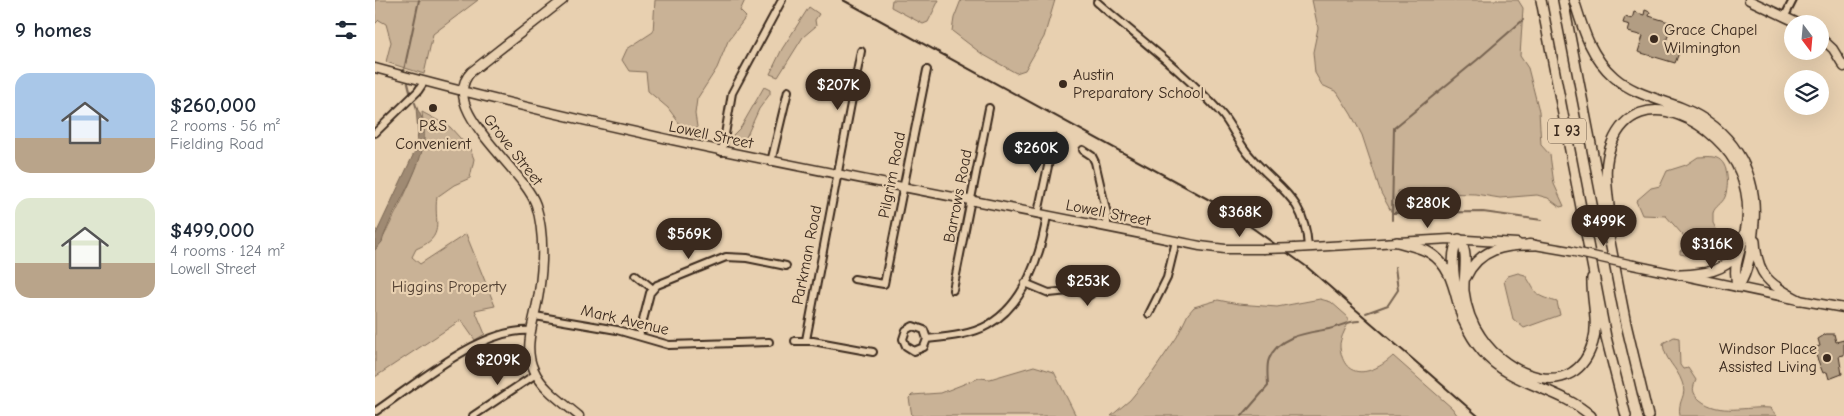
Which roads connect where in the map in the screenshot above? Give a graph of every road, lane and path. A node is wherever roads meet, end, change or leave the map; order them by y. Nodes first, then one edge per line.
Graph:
1 (563, 0) edge
2 (782, 0) edge
3 (1541, 0) edge
4 (1563, 0) edge
5 (1574, 0) edge
6 (1749, 0) edge
7 (1793, 0) edge
8 (1097, 2) dead end
9 (1786, 15) edge
10 (1784, 16) edge
11 (1829, 45) edge
12 (861, 51) dead end
13 (1844, 66) edge
14 (375, 68) edge
15 (927, 70) dead end
16 (424, 82) junction
17 (461, 91) junction
18 (787, 91) dead end
19 (989, 108) dead end
20 (375, 133) edge
21 (1055, 138) dead end
22 (1083, 150) dead end
23 (722, 152) junction
24 (771, 162) junction
25 (837, 174) junction
26 (904, 188) junction
27 (971, 201) junction
28 (1038, 214) junction
29 (1047, 215) junction
30 (1754, 226) junction
31 (1107, 227) junction
32 (1459, 239) junction
33 (1176, 241) junction
34 (1397, 242) junction
35 (1611, 244) junction
36 (1534, 245) junction
37 (1308, 247) junction
38 (1739, 251) junction
39 (1592, 261) junction
40 (786, 266) dead end
41 (636, 274) dead end
42 (1681, 275) junction
43 (854, 278) dead end
44 (1025, 283) junction
45 (1464, 285) junction
46 (1737, 287) junction
47 (653, 289) junction
48 (953, 290) dead end
49 (1079, 290) dead end
50 (1457, 299) junction
51 (1799, 300) junction
52 (1844, 308) edge
53 (1149, 314) dead end
54 (535, 316) junction
55 (531, 331) junction
56 (639, 336) junction
57 (927, 339) dead end
58 (806, 340) junction
59 (795, 341) dead end
60 (769, 342) dead end
61 (873, 352) dead end
62 (536, 374) junction
63 (376, 411) edge
64 (473, 416) edge
65 (579, 416) edge
66 (1591, 416) edge
67 (1626, 416) edge
68 (1648, 416) edge

1 - 17 main road
2 - 23 street
3 - 39 highway, I 93
4 - 35 highway, I 93
5 - 30 highway
6 - 10 main road
7 - 9 street
8 - 37 street
11 - 13 main road
12 - 25 street, Parkman Road
14 - 16 main road, Lowell Street
15 - 26 street, Pilgrim Road
16 - 17 main road, Lowell Street
16 - 20 street
17 - 23 main road, Lowell Street
17 - 54 main road, Grove Street
18 - 24 street
19 - 27 street, Barrows Road
21 - 28 street
22 - 31 street
23 - 24 main road, Lowell Street
24 - 25 main road, Lowell Street
25 - 26 main road, Lowell Street
25 - 58 street, Parkman Road
26 - 27 main road, Lowell Street
26 - 43 street, Pilgrim Road
27 - 28 main road, Lowell Street
27 - 48 street, Barrows Road
28 - 29 main road, Lowell Street
29 - 31 main road, Lowell Street
29 - 44 street
30 - 46 highway
30 - 51 highway
31 - 33 main road, Lowell Street
32 - 34 main road, Lowell Street
32 - 36 main road, Lowell Street
32 - 45 highway
32 - 50 highway
33 - 37 main road, Lowell Street, bridge
33 - 53 street
34 - 37 main road, Lowell Street
34 - 50 highway
35 - 38 highway
35 - 68 highway, I 93
36 - 42 main road, Lowell Street, bridge
36 - 45 highway
38 - 42 highway
38 - 46 highway
39 - 45 highway
39 - 67 highway, I 93
40 - 47 street
41 - 47 street
42 - 46 main road, Lowell Street
44 - 49 street
44 - 57 street
46 - 51 main road, Lowell Street
47 - 56 street
50 - 66 highway
51 - 52 main road, Lowell Street
54 - 55 main road, Grove Street
54 - 56 street, Mark Avenue
55 - 62 main road, Grove Street
55 - 63 street
56 - 60 street, Mark Avenue
58 - 59 street
58 - 61 street
62 - 64 street
62 - 65 main road

